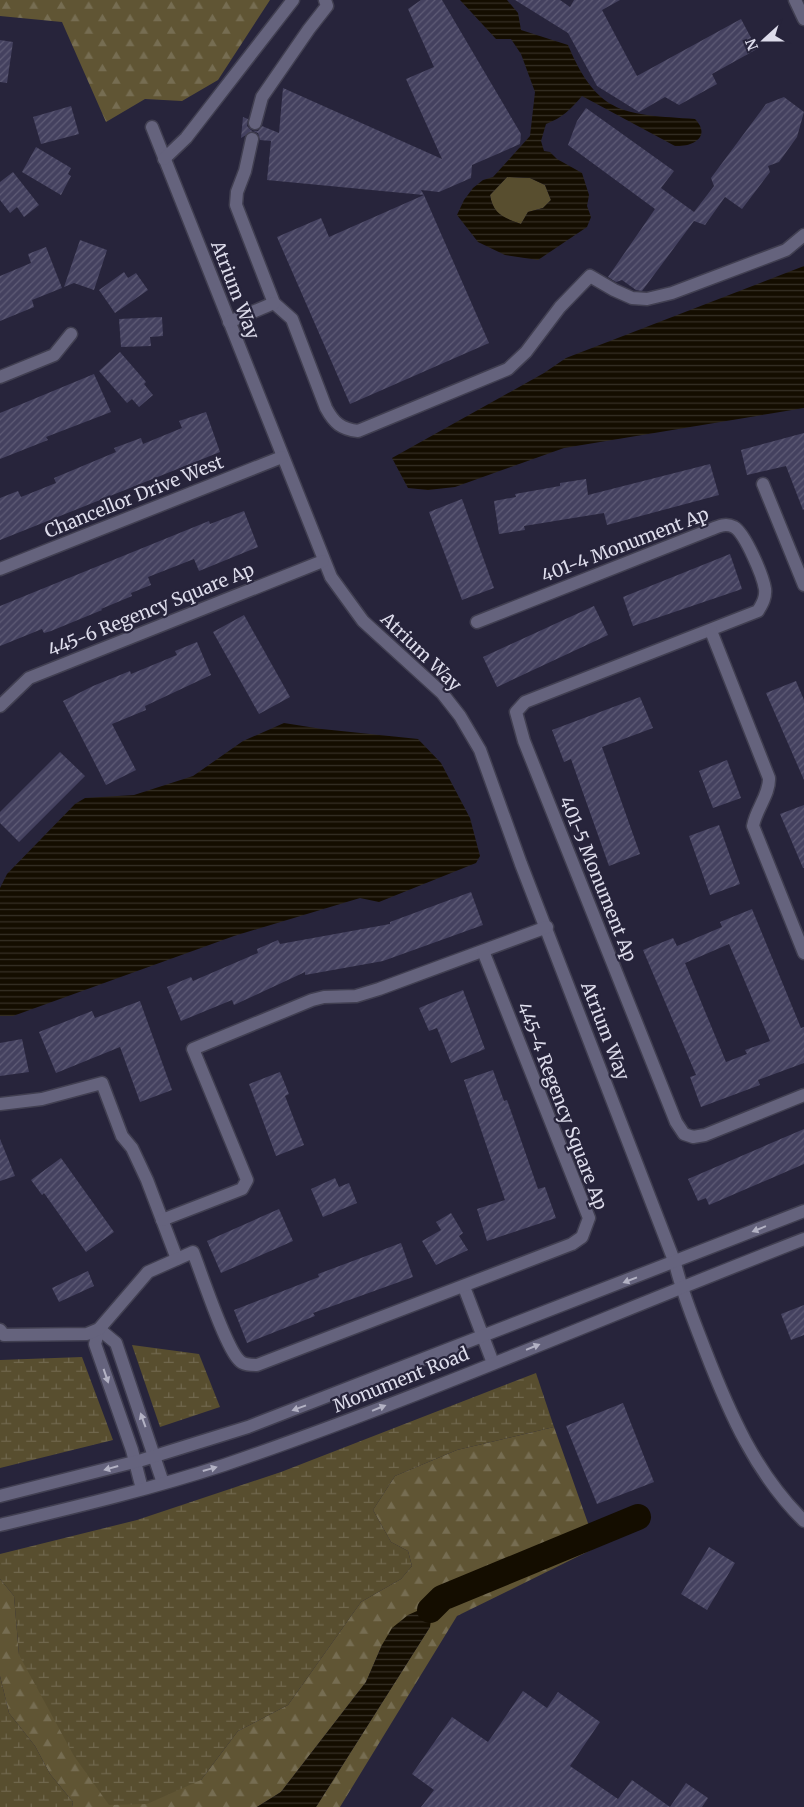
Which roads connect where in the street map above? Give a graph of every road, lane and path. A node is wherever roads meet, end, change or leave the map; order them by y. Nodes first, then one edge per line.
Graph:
1 (293, 0) edge
2 (325, 0) edge
3 (795, 0) edge
4 (804, 19) edge
5 (255, 123) dead end
6 (152, 127) dead end
7 (252, 139) dead end
8 (164, 159) junction
9 (804, 235) edge
10 (274, 303) junction
11 (229, 322) junction
12 (71, 334) dead end
13 (0, 377) edge
14 (282, 457) junction
15 (763, 484) dead end
16 (323, 561) junction
17 (0, 569) edge
18 (804, 585) edge
19 (477, 622) dead end
20 (711, 631) junction
21 (0, 706) edge
22 (547, 927) junction
23 (483, 951) junction
24 (804, 953) edge
25 (804, 1095) edge
26 (0, 1104) edge
27 (804, 1211) edge
28 (162, 1220) junction
29 (804, 1238) edge
30 (177, 1258) junction
31 (675, 1263) junction
32 (464, 1287) junction
33 (681, 1288) junction
34 (99, 1329) junction
35 (0, 1330) edge
36 (483, 1337) junction
37 (493, 1362) junction
38 (132, 1391) junction
39 (114, 1397) junction
40 (155, 1456) junction
41 (135, 1462) junction
42 (163, 1483) junction
43 (142, 1488) junction
44 (0, 1496) edge
45 (804, 1521) edge
46 (0, 1525) edge

1 - 8 street
2 - 5 street
3 - 4 street
6 - 8 street, Atrium Way
7 - 10 street
8 - 11 street, Atrium Way
9 - 10 street
10 - 11 street
11 - 14 street, Atrium Way
12 - 13 street
14 - 16 street, Atrium Way
14 - 17 street, Chancellor Drive West
15 - 18 street
16 - 21 street, 445-6 Regency Square Ap
16 - 22 street, Atrium Way
19 - 20 street, 401-4 Monument Ap
20 - 24 street
20 - 25 street, 401-5 Monument Ap
22 - 23 street
22 - 31 street, Atrium Way
23 - 28 street
23 - 32 street, 445-4 Regency Square Ap
26 - 28 street
27 -> 31 street, Monument Road
28 - 30 street
29 - 33 street, Monument Road
30 - 32 street, 445-4 Regency Square Ap
30 - 34 street
31 - 33 street, Atrium Way
31 -> 36 street, Monument Road
32 - 36 street
37 -> 33 street, Monument Road
33 - 45 street, Atrium Way
34 - 35 street
34 - 38 street
34 -> 39 street
36 - 37 street
36 -> 40 street, Monument Road
42 -> 37 street, Monument Road
38 - 39 street
40 -> 38 street
39 - 41 street
40 - 41 street, Monument Road
40 - 42 street
41 - 43 street
41 -> 44 street, Monument Road
42 - 43 street, Monument Road
43 - 46 street, Monument Road

